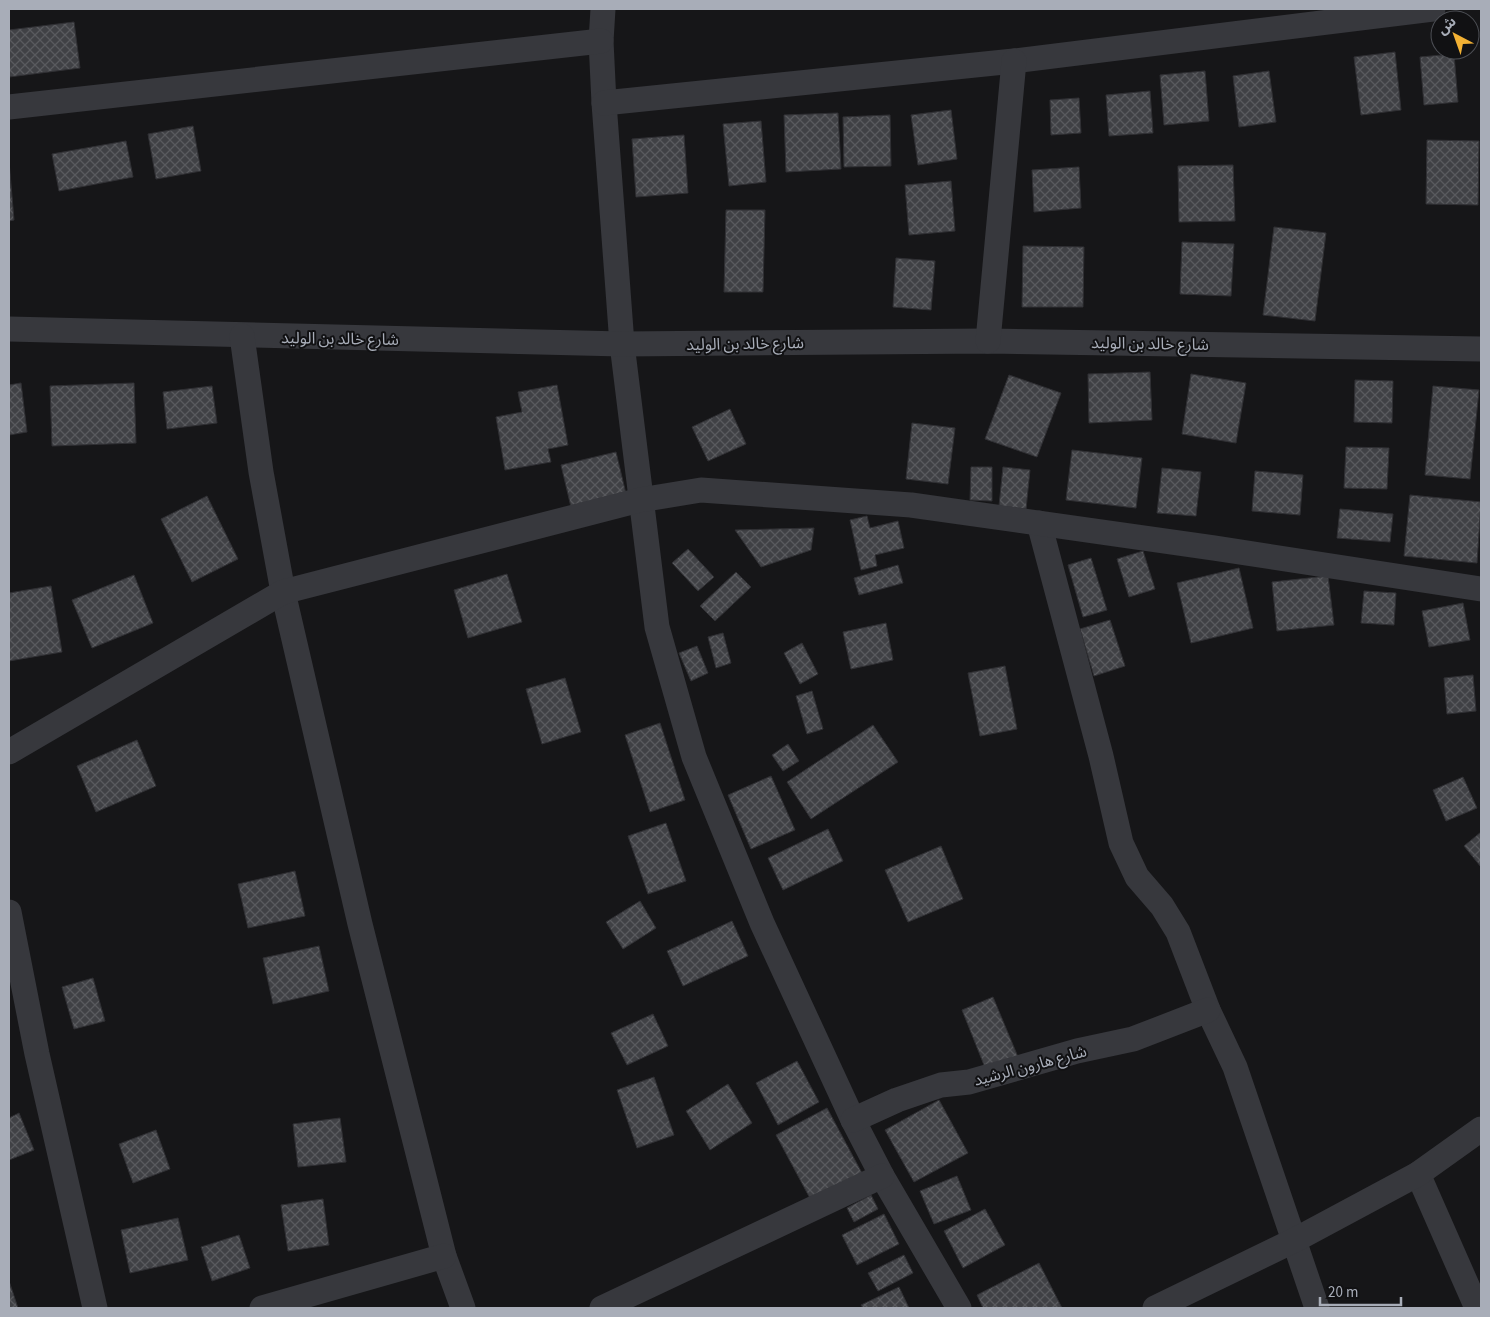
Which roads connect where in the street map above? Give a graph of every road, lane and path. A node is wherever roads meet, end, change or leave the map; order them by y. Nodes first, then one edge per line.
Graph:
1 (603, 9) edge
2 (1433, 9) edge
3 (601, 41) junction
4 (1014, 61) junction
5 (604, 103) junction
6 (9, 107) edge
7 (9, 329) edge
8 (242, 336) junction
9 (988, 341) junction
10 (622, 344) junction
11 (1481, 349) edge
12 (640, 500) junction
13 (1039, 523) junction
14 (1481, 589) edge
15 (283, 592) junction
16 (9, 752) edge
17 (9, 912) edge
18 (1208, 1010) junction
19 (853, 1120) junction
20 (1481, 1129) edge
21 (1418, 1174) junction
22 (882, 1176) junction
23 (1295, 1240) junction
24 (444, 1256) junction
25 (95, 1308) edge
26 (262, 1308) edge
27 (462, 1308) edge
28 (602, 1308) edge
29 (959, 1308) edge
30 (1155, 1308) edge
31 (1317, 1308) edge
32 (1477, 1308) edge

1 - 3 street
2 - 4 street
3 - 5 street
3 - 6 street
4 - 5 street
4 - 9 street
5 - 10 street
7 - 8 street, شارع خالد بن الوليد
8 - 10 street, شارع خالد بن الوليد
8 - 15 street
9 - 10 street, شارع خالد بن الوليد
9 - 11 street, شارع خالد بن الوليد
10 - 12 street
12 - 13 street
12 - 15 street
12 - 19 street
13 - 14 street
13 - 18 street
15 - 16 street
15 - 24 street
17 - 25 street
18 - 19 street, شارع هارون الرشيد
18 - 23 street
19 - 22 street
20 - 21 street
21 - 23 street
21 - 32 street
22 - 28 street
22 - 29 street
23 - 30 street
23 - 31 street
24 - 26 street
24 - 27 street

